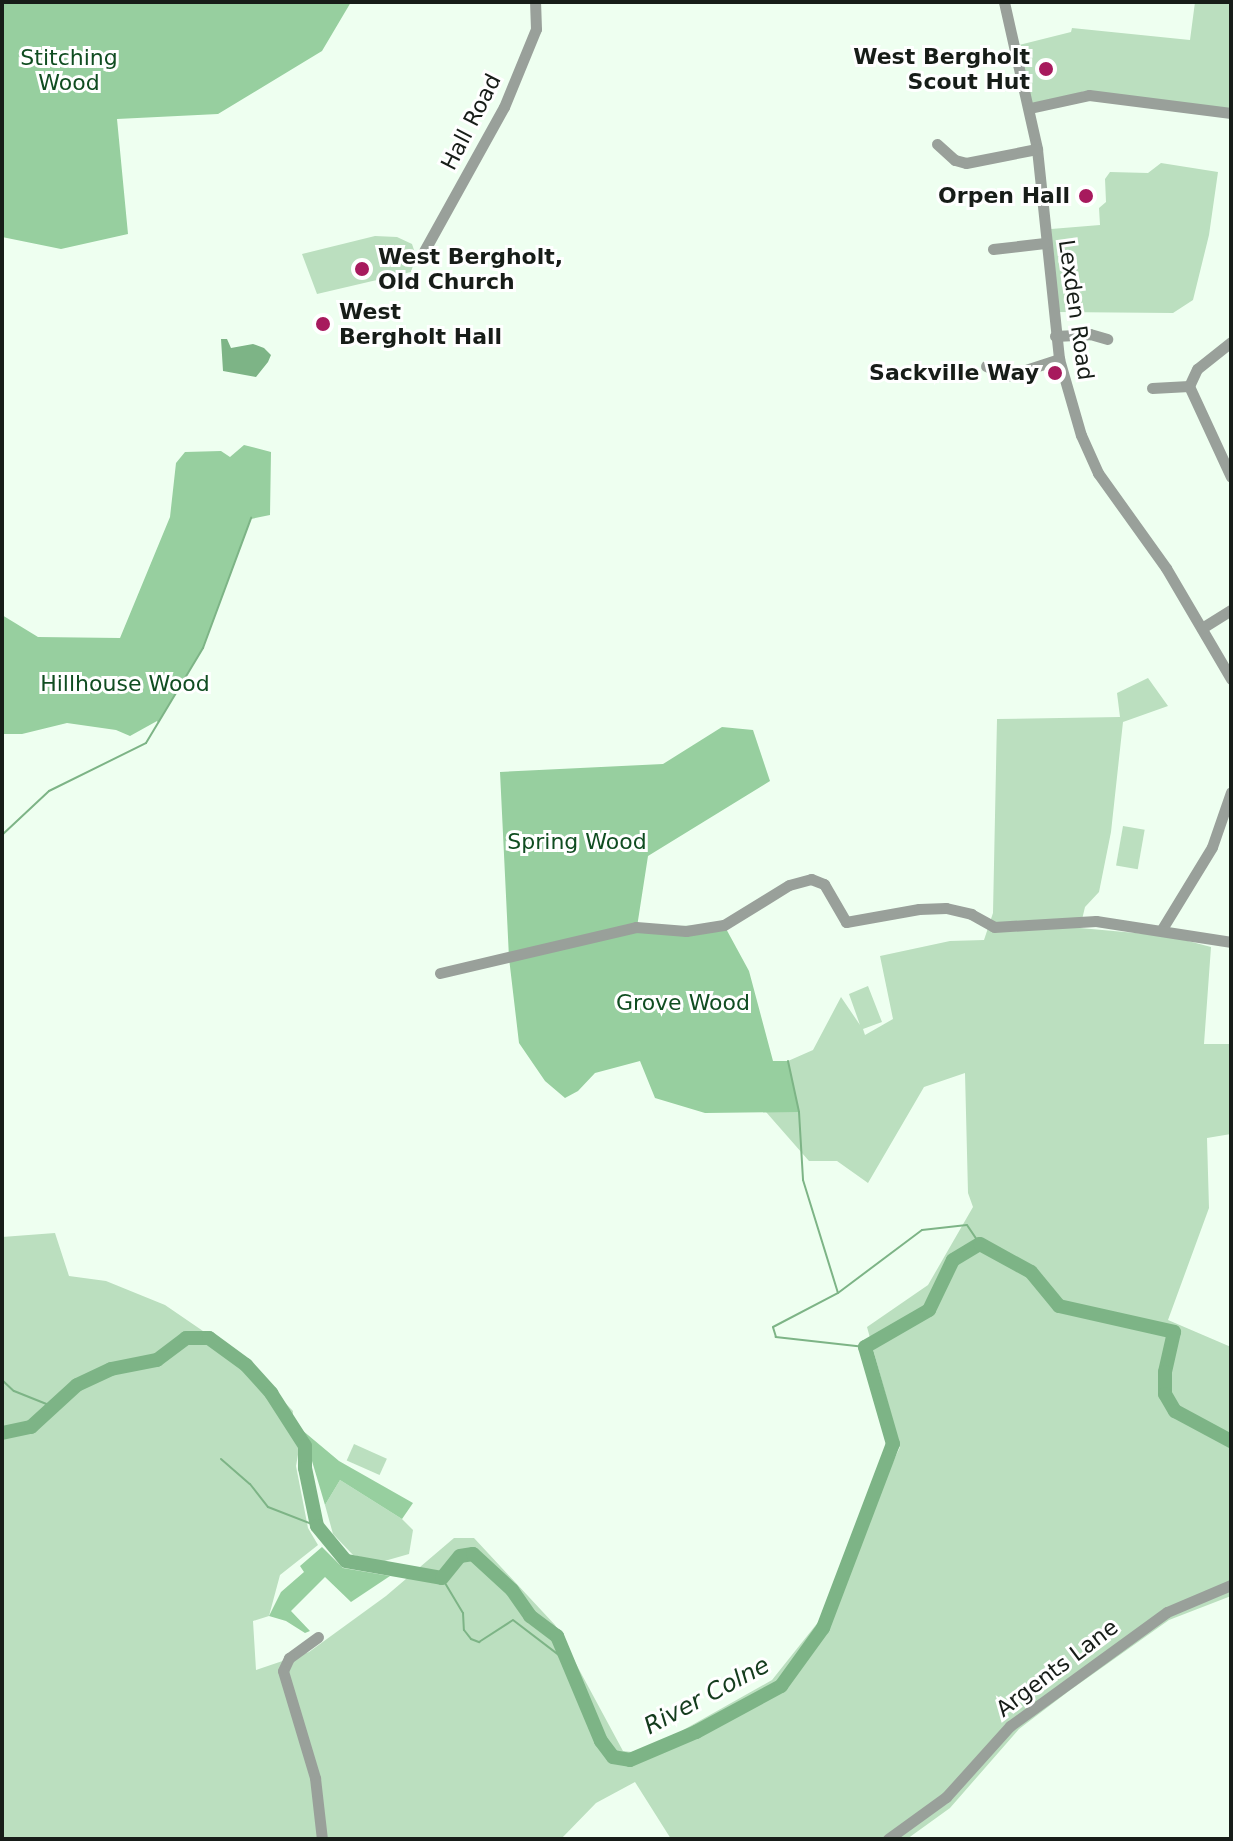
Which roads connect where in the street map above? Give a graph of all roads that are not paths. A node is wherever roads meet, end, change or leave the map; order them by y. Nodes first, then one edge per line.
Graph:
1 (535, 2) edge
2 (1004, 2) edge
3 (1030, 108) junction
4 (1231, 113) edge
5 (937, 144) dead end
6 (1037, 149) junction
7 (1045, 243) junction
8 (993, 249) dead end
9 (423, 253) dead end
10 (1055, 336) junction
11 (1107, 339) dead end
12 (1231, 342) edge
13 (1059, 359) junction
14 (986, 366) dead end
15 (1189, 386) junction
16 (1152, 388) dead end
17 (1231, 477) edge
18 (1231, 610) edge
19 (1202, 628) junction
20 (1231, 679) edge
21 (1231, 792) edge
22 (1162, 929) junction
23 (1231, 942) edge
24 (440, 973) dead end
25 (1231, 1585) edge
26 (318, 1637) dead end
27 (322, 1839) edge
28 (888, 1839) edge

1 - 9 street, Hall Road
2 - 3 street, Lexden Road
3 - 4 street
3 - 6 street, Lexden Road
5 - 6 street
6 - 7 street, Lexden Road
7 - 8 street
7 - 10 street, Lexden Road
10 - 11 street
10 - 13 street, Lexden Road
12 - 15 street
13 - 14 street
13 - 19 street, Lexden Road
15 - 16 street
15 - 17 street
18 - 19 street
19 - 20 street, Lexden Road
21 - 22 street
22 - 23 street
22 - 24 street
25 - 28 street, Argents Lane
26 - 27 street

